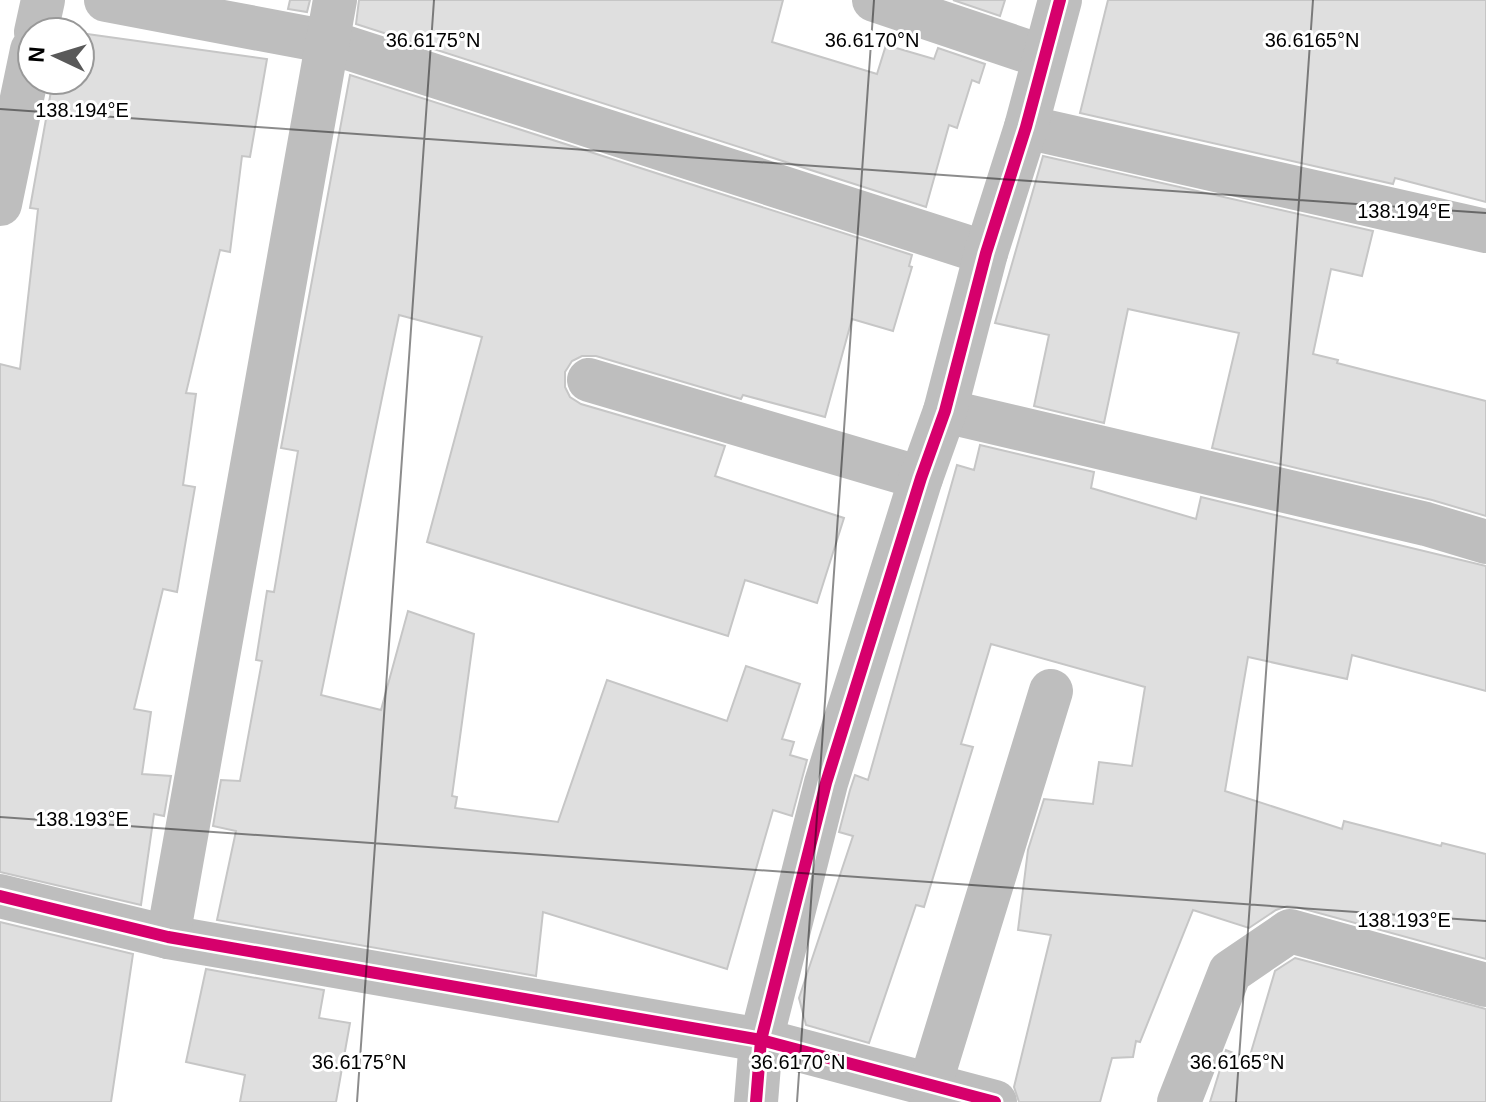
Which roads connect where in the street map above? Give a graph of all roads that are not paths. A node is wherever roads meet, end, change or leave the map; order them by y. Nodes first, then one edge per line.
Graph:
1 (106, 0) edge
2 (874, 0) edge
3 (1060, 0) edge
4 (332, 21) edge
5 (1044, 57) junction
6 (22, 96) edge
7 (1026, 127) junction
8 (0, 204) edge
9 (1486, 231) edge
10 (986, 253) junction
11 (589, 380) dead end
12 (945, 411) junction
13 (921, 478) junction
14 (1486, 542) edge
15 (1051, 691) dead end
16 (0, 896) edge
17 (168, 937) junction
18 (1486, 985) edge
19 (761, 1040) junction
20 (930, 1085) junction
21 (756, 1102) edge
22 (995, 1102) edge
23 (1179, 1102) edge

1 - 4 street
2 - 5 street
3 - 5 street
4 - 10 street
4 - 17 street
5 - 7 street
6 - 8 street
7 - 9 street
7 - 10 street
10 - 12 street
11 - 13 street
12 - 13 street
12 - 14 street
13 - 19 street
15 - 20 street
16 - 17 street
17 - 19 street
18 - 23 street
19 - 20 street
19 - 21 street
20 - 22 street

